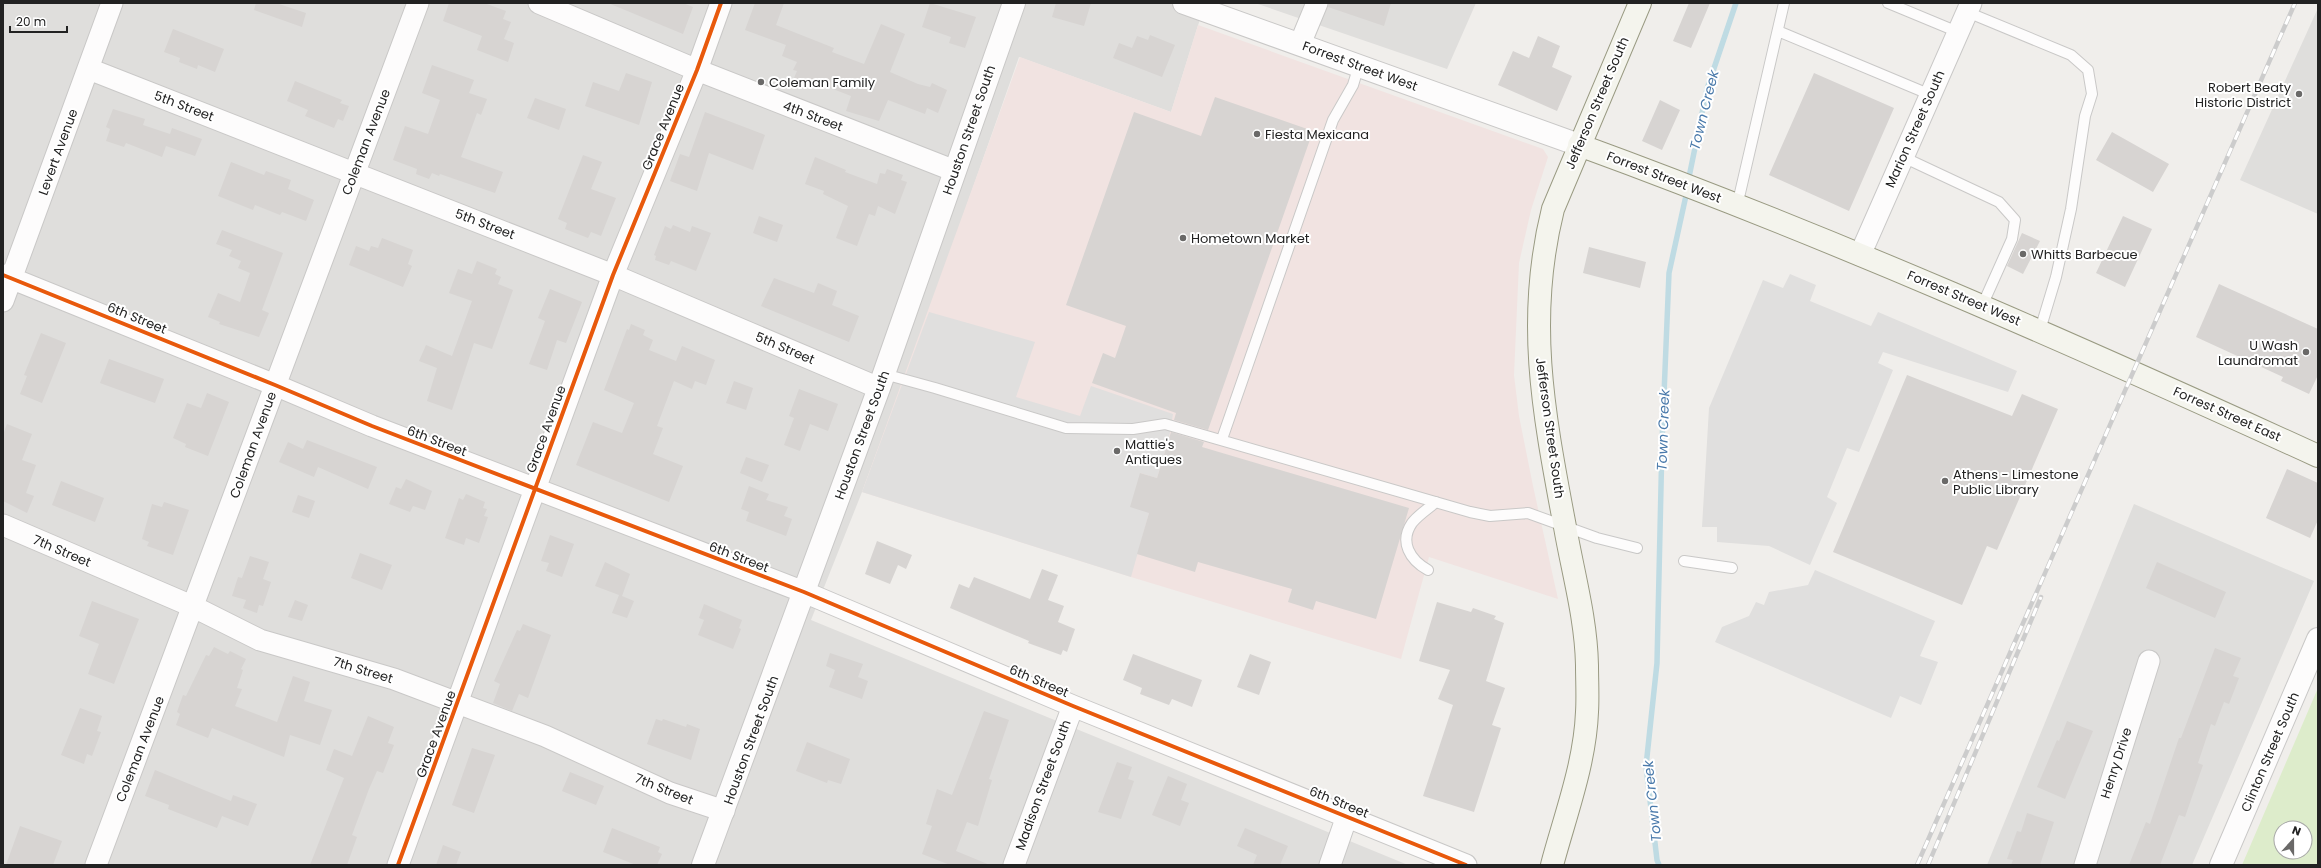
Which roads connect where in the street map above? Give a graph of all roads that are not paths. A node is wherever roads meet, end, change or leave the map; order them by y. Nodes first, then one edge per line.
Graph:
1 (112, 3) edge
2 (418, 3) edge
3 (539, 3) edge
4 (721, 3) edge
5 (1014, 3) edge
6 (1184, 3) edge
7 (1317, 3) edge
8 (1640, 3) edge
9 (1784, 3) edge
10 (1888, 3) edge
11 (1969, 8) edge
12 (1778, 31) junction
13 (1958, 32) junction
14 (1300, 44) junction
15 (1359, 66) junction
16 (89, 69) junction
17 (697, 70) junction
18 (1930, 95) junction
19 (1580, 145) junction
20 (1903, 157) junction
21 (955, 171) junction
22 (354, 173) junction
23 (1736, 206) junction
24 (1860, 255) junction
25 (613, 275) junction
26 (7, 277) edge
27 (3, 301) edge
28 (1982, 306) junction
29 (2040, 330) junction
30 (2135, 372) joint
31 (882, 381) junction
32 (275, 385) junction
33 (1222, 439) junction
34 (2318, 456) edge
35 (534, 490) junction
36 (1436, 502) junction
37 (3, 525) edge
38 (1565, 527) junction
39 (1638, 548) dead end
40 (1684, 561) dead end
41 (1732, 568) dead end
42 (1428, 570) dead end
43 (804, 592) junction
44 (194, 607) junction
45 (2318, 639) edge
46 (2149, 661) dead end
47 (458, 703) junction
48 (1073, 706) junction
49 (724, 811) junction
50 (1347, 816) junction
51 (96, 865) edge
52 (398, 865) edge
53 (703, 865) edge
54 (1014, 865) edge
55 (1330, 865) edge
56 (1466, 865) edge
57 (1552, 865) edge
58 (2085, 865) edge
59 (2221, 865) edge

1 - 16 street, Levert Avenue
2 - 22 street, Coleman Avenue
3 - 17 street, 4th Street
4 - 17 street, Grace Avenue
5 - 21 street, Houston Street South
6 - 14 street, Forrest Street West
7 - 14 street
8 - 19 main road, Jefferson Street South
9 - 12 lane
10 - 13 lane
11 - 13 street, Marion Street South
11 - 29 lane
12 - 18 lane
12 - 23 lane
13 - 18 street, Marion Street South
14 - 15 street, Forrest Street West
15 - 19 street, Forrest Street West
15 - 33 lane
16 - 22 street, 5th Street
16 - 26 street, Levert Avenue
17 - 21 street, 4th Street
17 - 25 street, Grace Avenue
18 - 20 street, Marion Street South
19 - 23 main road, Forrest Street West
19 - 38 main road, Jefferson Street South
20 - 24 street, Marion Street South
20 - 28 lane
21 - 31 street, Houston Street South
22 - 25 street, 5th Street
22 - 32 street, Coleman Avenue
23 - 24 main road, Forrest Street West
24 - 28 main road, Forrest Street West
25 - 31 street, 5th Street
25 - 35 street, Grace Avenue
26 - 27 street, Levert Avenue
26 - 32 street, 6th Street
28 - 29 main road, Forrest Street West
29 - 30 main road, Forrest Street West
30 - 34 main road, Forrest Street East
31 - 33 lane
31 - 43 street, Houston Street South
32 - 35 street, 6th Street
32 - 44 street, Coleman Avenue
33 - 36 lane
35 - 43 street, 6th Street
35 - 47 street, Grace Avenue
36 - 38 lane
36 - 42 lane
37 - 44 street, 7th Street
38 - 39 lane
38 - 57 main road, Jefferson Street South
40 - 41 lane
43 - 48 street, 6th Street
43 - 49 street, Houston Street South
44 - 47 street, 7th Street
44 - 51 street, Coleman Avenue
45 - 59 street, Clinton Street South
46 - 58 street, Henry Drive
47 - 49 street, 7th Street
47 - 52 street, Grace Avenue
48 - 50 street, 6th Street
48 - 54 street, Madison Street South
49 - 53 street, Houston Street South
50 - 55 street
50 - 56 street, 6th Street

